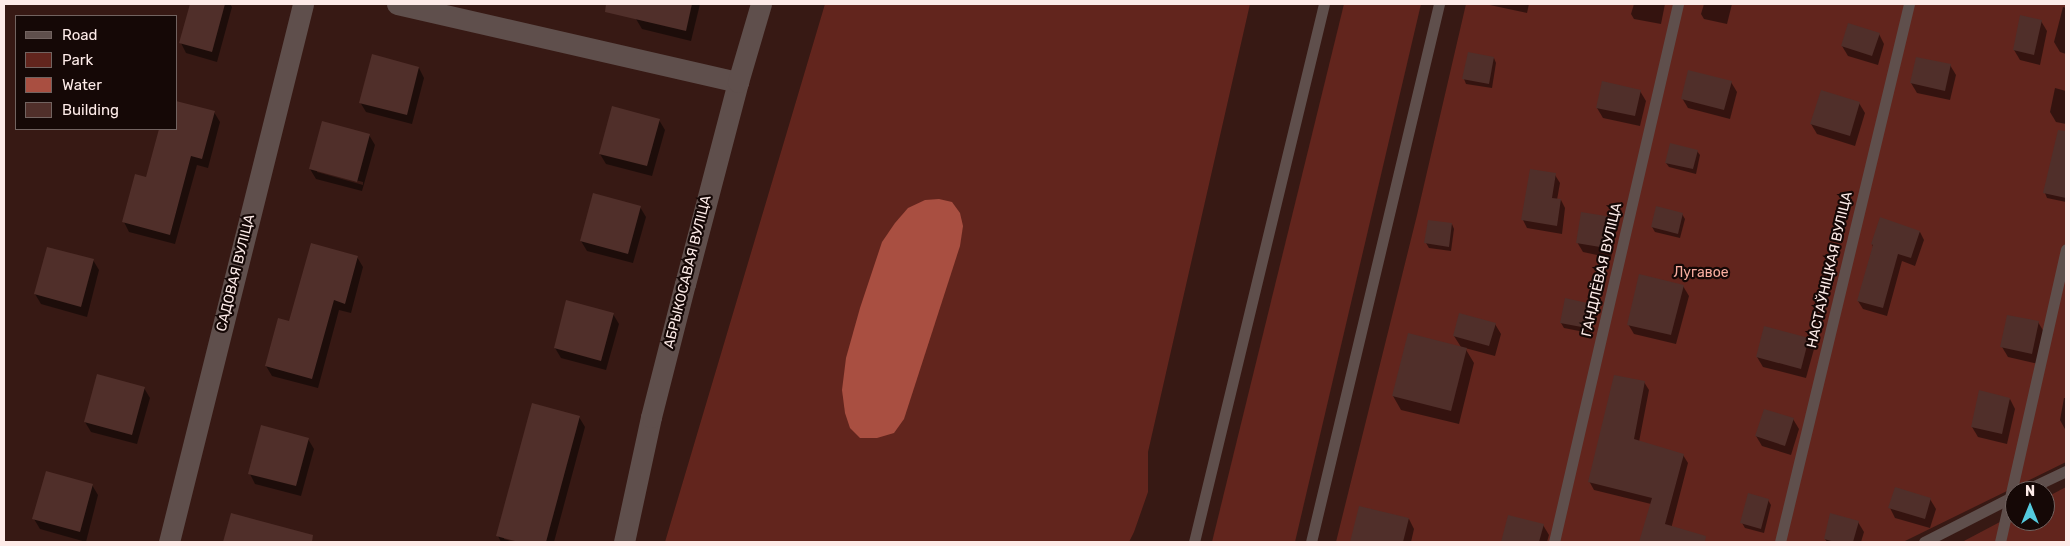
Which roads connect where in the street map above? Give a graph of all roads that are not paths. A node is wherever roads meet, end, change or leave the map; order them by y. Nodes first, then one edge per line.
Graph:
1 (303, 4) edge
2 (397, 4) edge
3 (761, 4) edge
4 (1324, 4) edge
5 (1439, 4) edge
6 (1678, 4) edge
7 (1909, 4) edge
8 (738, 82) junction
9 (2066, 249) edge
10 (2066, 470) edge
11 (2016, 481) edge
12 (2044, 481) edge
13 (2005, 501) edge
14 (2005, 525) edge
15 (169, 542) edge
16 (624, 542) edge
17 (1194, 542) edge
18 (1311, 542) edge
19 (1554, 542) edge
20 (1780, 542) edge
21 (1924, 542) edge
22 (2000, 542) edge

1 - 15 street, САДОВАЯ ВУЛІЦА
2 - 8 street
3 - 8 street, АБРЫКОСАВАЯ ВУЛІЦА
4 - 17 lane
5 - 18 lane
6 - 19 lane, ГАНДЛЁВАЯ ВУЛІЦА
7 - 20 lane, НАСТАЎНІЦКАЯ ВУЛІЦА
8 - 16 street, АБРЫКОСАВАЯ ВУЛІЦА
9 - 11 lane
10 - 12 lane
13 - 21 lane
14 - 22 lane

